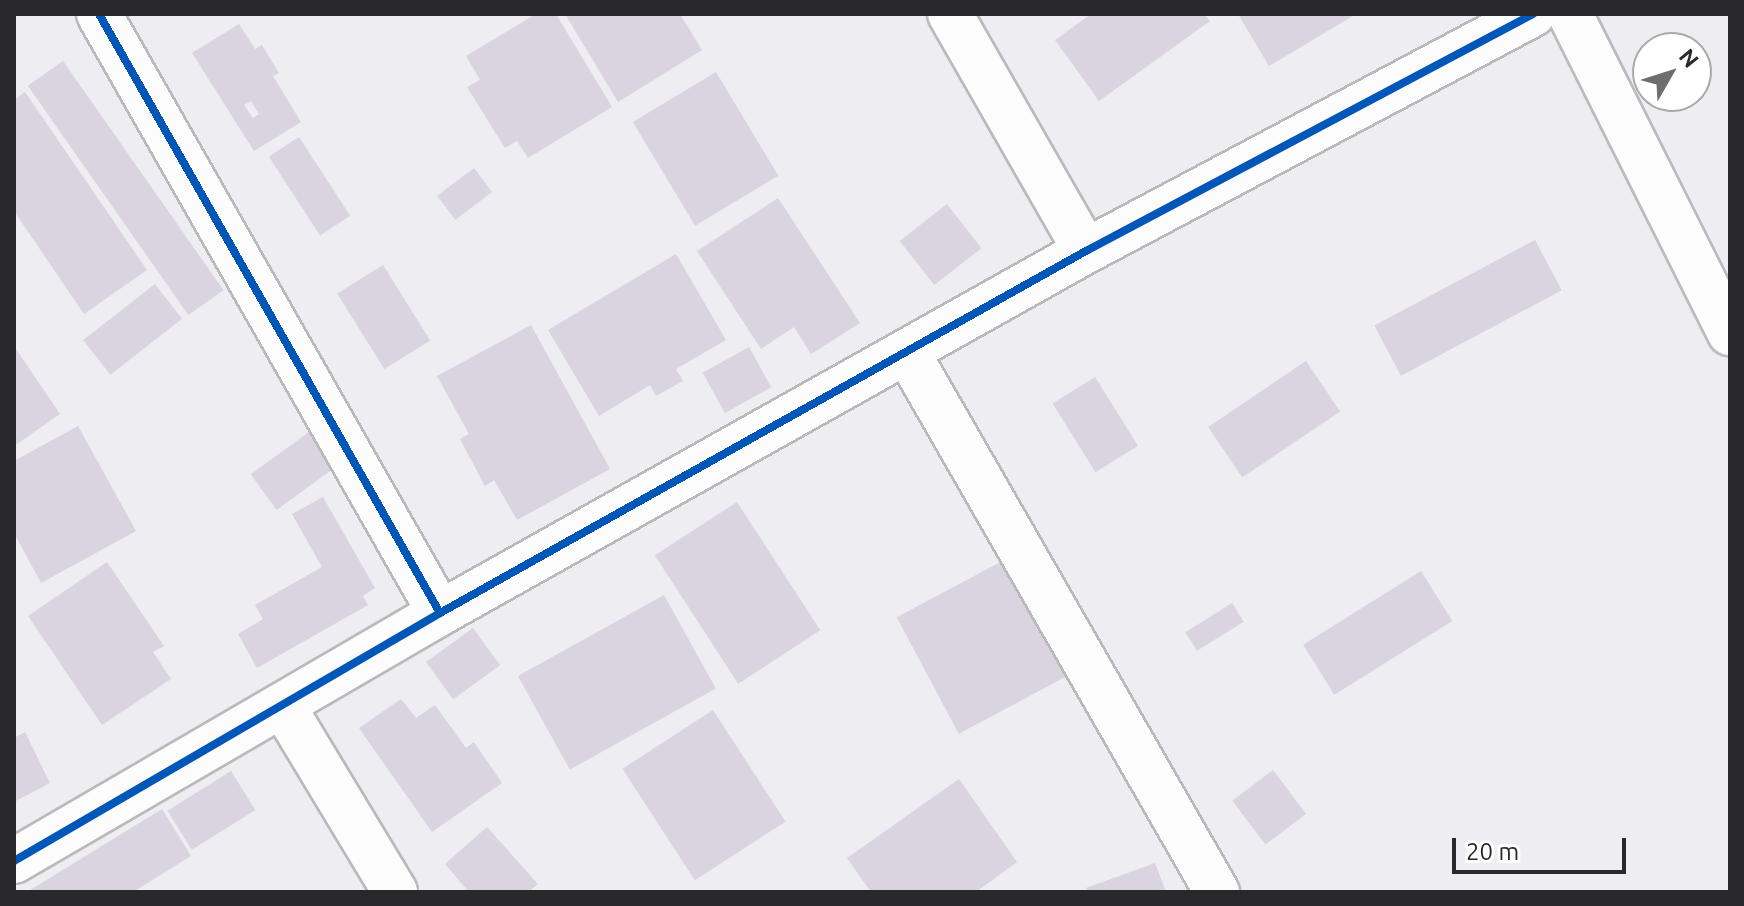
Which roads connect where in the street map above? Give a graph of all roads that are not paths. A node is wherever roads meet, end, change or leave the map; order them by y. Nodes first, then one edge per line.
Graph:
1 (99, 14) edge
2 (950, 14) edge
3 (1533, 14) edge
4 (1570, 14) edge
5 (1086, 251) junction
6 (1730, 333) edge
7 (907, 352) junction
8 (440, 613) junction
9 (283, 706) junction
10 (14, 861) edge
11 (395, 892) edge
12 (1217, 892) edge

1 - 8 street
2 - 5 street
3 - 5 street
4 - 6 street
5 - 7 street
7 - 8 street
7 - 12 street
8 - 9 street
9 - 10 street
9 - 11 street

